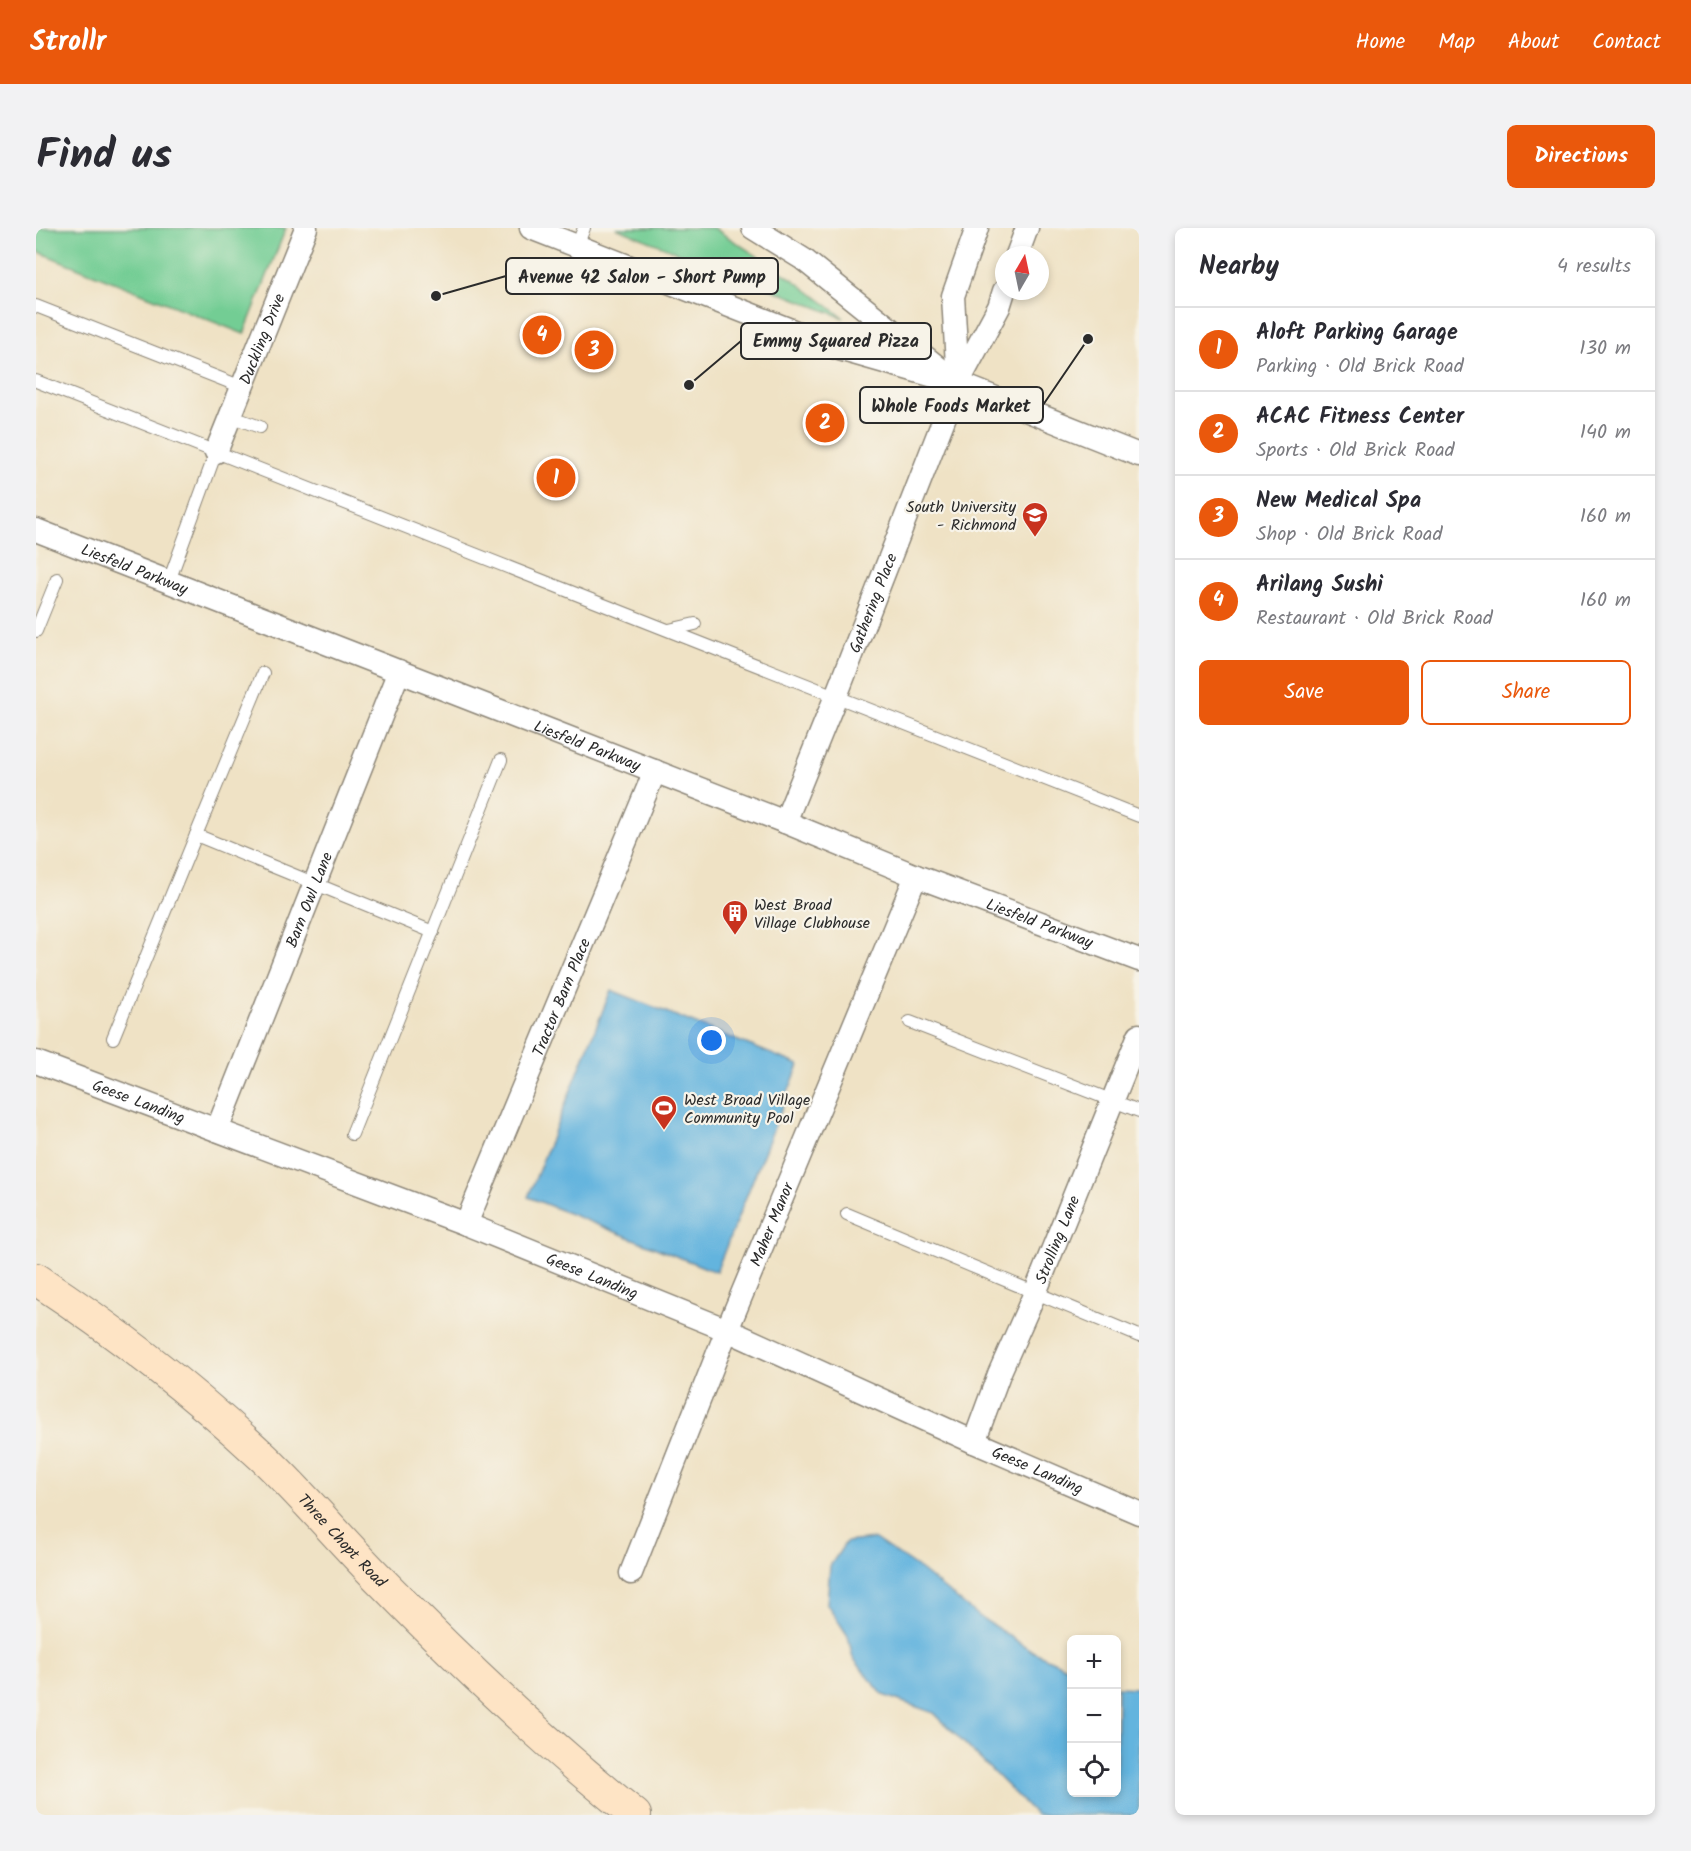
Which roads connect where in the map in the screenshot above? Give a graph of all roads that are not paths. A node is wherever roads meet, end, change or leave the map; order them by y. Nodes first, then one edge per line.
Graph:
1 (306, 228) edge
2 (531, 228) edge
3 (753, 228) edge
4 (977, 228) edge
5 (1027, 228) edge
6 (580, 237) edge
7 (1020, 246) edge
8 (1001, 300) edge
9 (36, 306) edge
10 (36, 381) edge
11 (958, 383) junction
12 (242, 387) junction
13 (230, 416) junction
14 (260, 427) dead end
15 (216, 452) junction
16 (1139, 455) edge
17 (36, 530) edge
18 (57, 579) dead end
19 (169, 581) junction
20 (695, 624) dead end
21 (669, 630) junction
22 (36, 631) edge
23 (399, 671) junction
24 (263, 673) dead end
25 (836, 696) junction
26 (501, 759) dead end
27 (655, 771) junction
28 (1139, 816) edge
29 (785, 822) junction
30 (196, 835) junction
31 (916, 876) junction
32 (314, 883) junction
33 (433, 932) junction
34 (1139, 960) edge
35 (910, 1023) dead end
36 (1139, 1035) edge
37 (113, 1038) dead end
38 (36, 1062) edge
39 (1112, 1101) junction
40 (1139, 1111) edge
41 (217, 1130) junction
42 (352, 1134) dead end
43 (848, 1214) dead end
44 (466, 1224) junction
45 (36, 1279) edge
46 (1035, 1293) junction
47 (727, 1330) junction
48 (1139, 1336) edge
49 (974, 1442) junction
50 (1139, 1513) edge
51 (631, 1573) dead end
52 (635, 1815) edge

1 - 12 street, Duckling Drive
2 - 6 street
3 - 11 street
4 - 11 street, Gathering Place
5 - 7 street
6 - 11 street
8 - 11 street, Gathering Place
9 - 12 lane
10 - 15 lane
11 - 16 street
11 - 25 street, Gathering Place
12 - 13 street, Duckling Drive
13 - 14 lane
13 - 15 street, Duckling Drive
15 - 19 lane
15 - 21 lane
17 - 19 street, Liesfeld Parkway
18 - 22 lane
19 - 23 street, Liesfeld Parkway
20 - 21 lane
21 - 25 lane
23 - 27 street, Liesfeld Parkway
23 - 32 street, Barn Owl Lane
24 - 30 lane
25 - 28 lane
25 - 29 street, Gathering Place
26 - 33 lane
27 - 29 street, Liesfeld Parkway
27 - 44 street, Tractor Barn Place
29 - 31 street, Liesfeld Parkway
30 - 32 lane
30 - 37 lane
31 - 34 street, Liesfeld Parkway
31 - 47 street, Maher Manor
32 - 33 lane
32 - 41 street, Barn Owl Lane
33 - 42 lane
35 - 39 lane
36 - 39 street, Strolling Lane
38 - 41 street, Geese Landing
39 - 40 lane
39 - 46 street, Strolling Lane
41 - 44 street, Geese Landing
43 - 46 lane
44 - 47 street, Geese Landing
45 - 52 main road, Three Chopt Road
46 - 48 lane
46 - 49 street, Strolling Lane
47 - 49 street, Geese Landing
47 - 51 street, Maher Manor
49 - 50 street, Geese Landing

